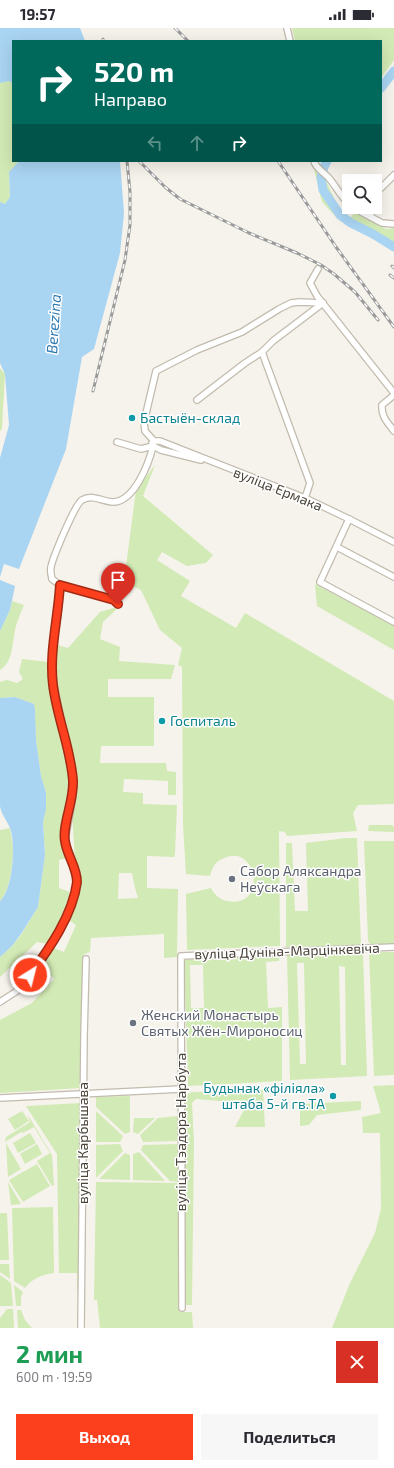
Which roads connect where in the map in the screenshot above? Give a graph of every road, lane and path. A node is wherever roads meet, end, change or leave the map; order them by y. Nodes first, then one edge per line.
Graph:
1 (287, 28) edge
2 (290, 40) edge
3 (314, 163) edge
4 (394, 175) edge
5 (382, 187) edge
6 (342, 197) edge
7 (365, 214) edge
8 (371, 214) edge
9 (371, 217) junction
10 (394, 224) edge
11 (318, 269) dead end
12 (323, 303) junction
13 (262, 352) junction
14 (394, 394) edge
15 (198, 400) dead end
16 (394, 431) edge
17 (117, 442) dead end
18 (153, 443) junction
19 (305, 498) junction
20 (349, 519) junction
21 (394, 542) edge
22 (337, 547) junction
23 (394, 577) edge
24 (60, 585) junction
25 (118, 604) dead end
26 (394, 622) edge
27 (394, 947) edge
28 (181, 956) joint
29 (86, 959) dead end
30 (0, 1002) edge
31 (181, 1089) junction
32 (83, 1094) junction
33 (0, 1098) edge
34 (182, 1308) dead end
35 (81, 1328) edge

1 - 2 street
3 - 6 street
4 - 5 street
7 - 9 street
8 - 9 street
9 - 10 street
11 - 12 street
12 - 13 street
12 - 14 street
12 - 18 street
13 - 15 street
13 - 19 street
14 - 16 street
17 - 18 street, вуліца Ермака
18 - 19 street, вуліца Ермака
18 - 24 street
19 - 20 street, вуліца Ермака
20 - 21 street, вуліца Ермака
20 - 22 street
22 - 23 street
22 - 26 street
24 - 25 street
24 - 30 street
27 - 28 street, вуліца Дуніна-Марцінкевіча
28 - 31 street, вуліца Тэадора Нарбута
29 - 32 street, вуліца Карбышава
31 - 32 street
31 - 34 street, вуліца Тэадора Нарбута
32 - 33 street
32 - 35 street, вуліца Карбышава

